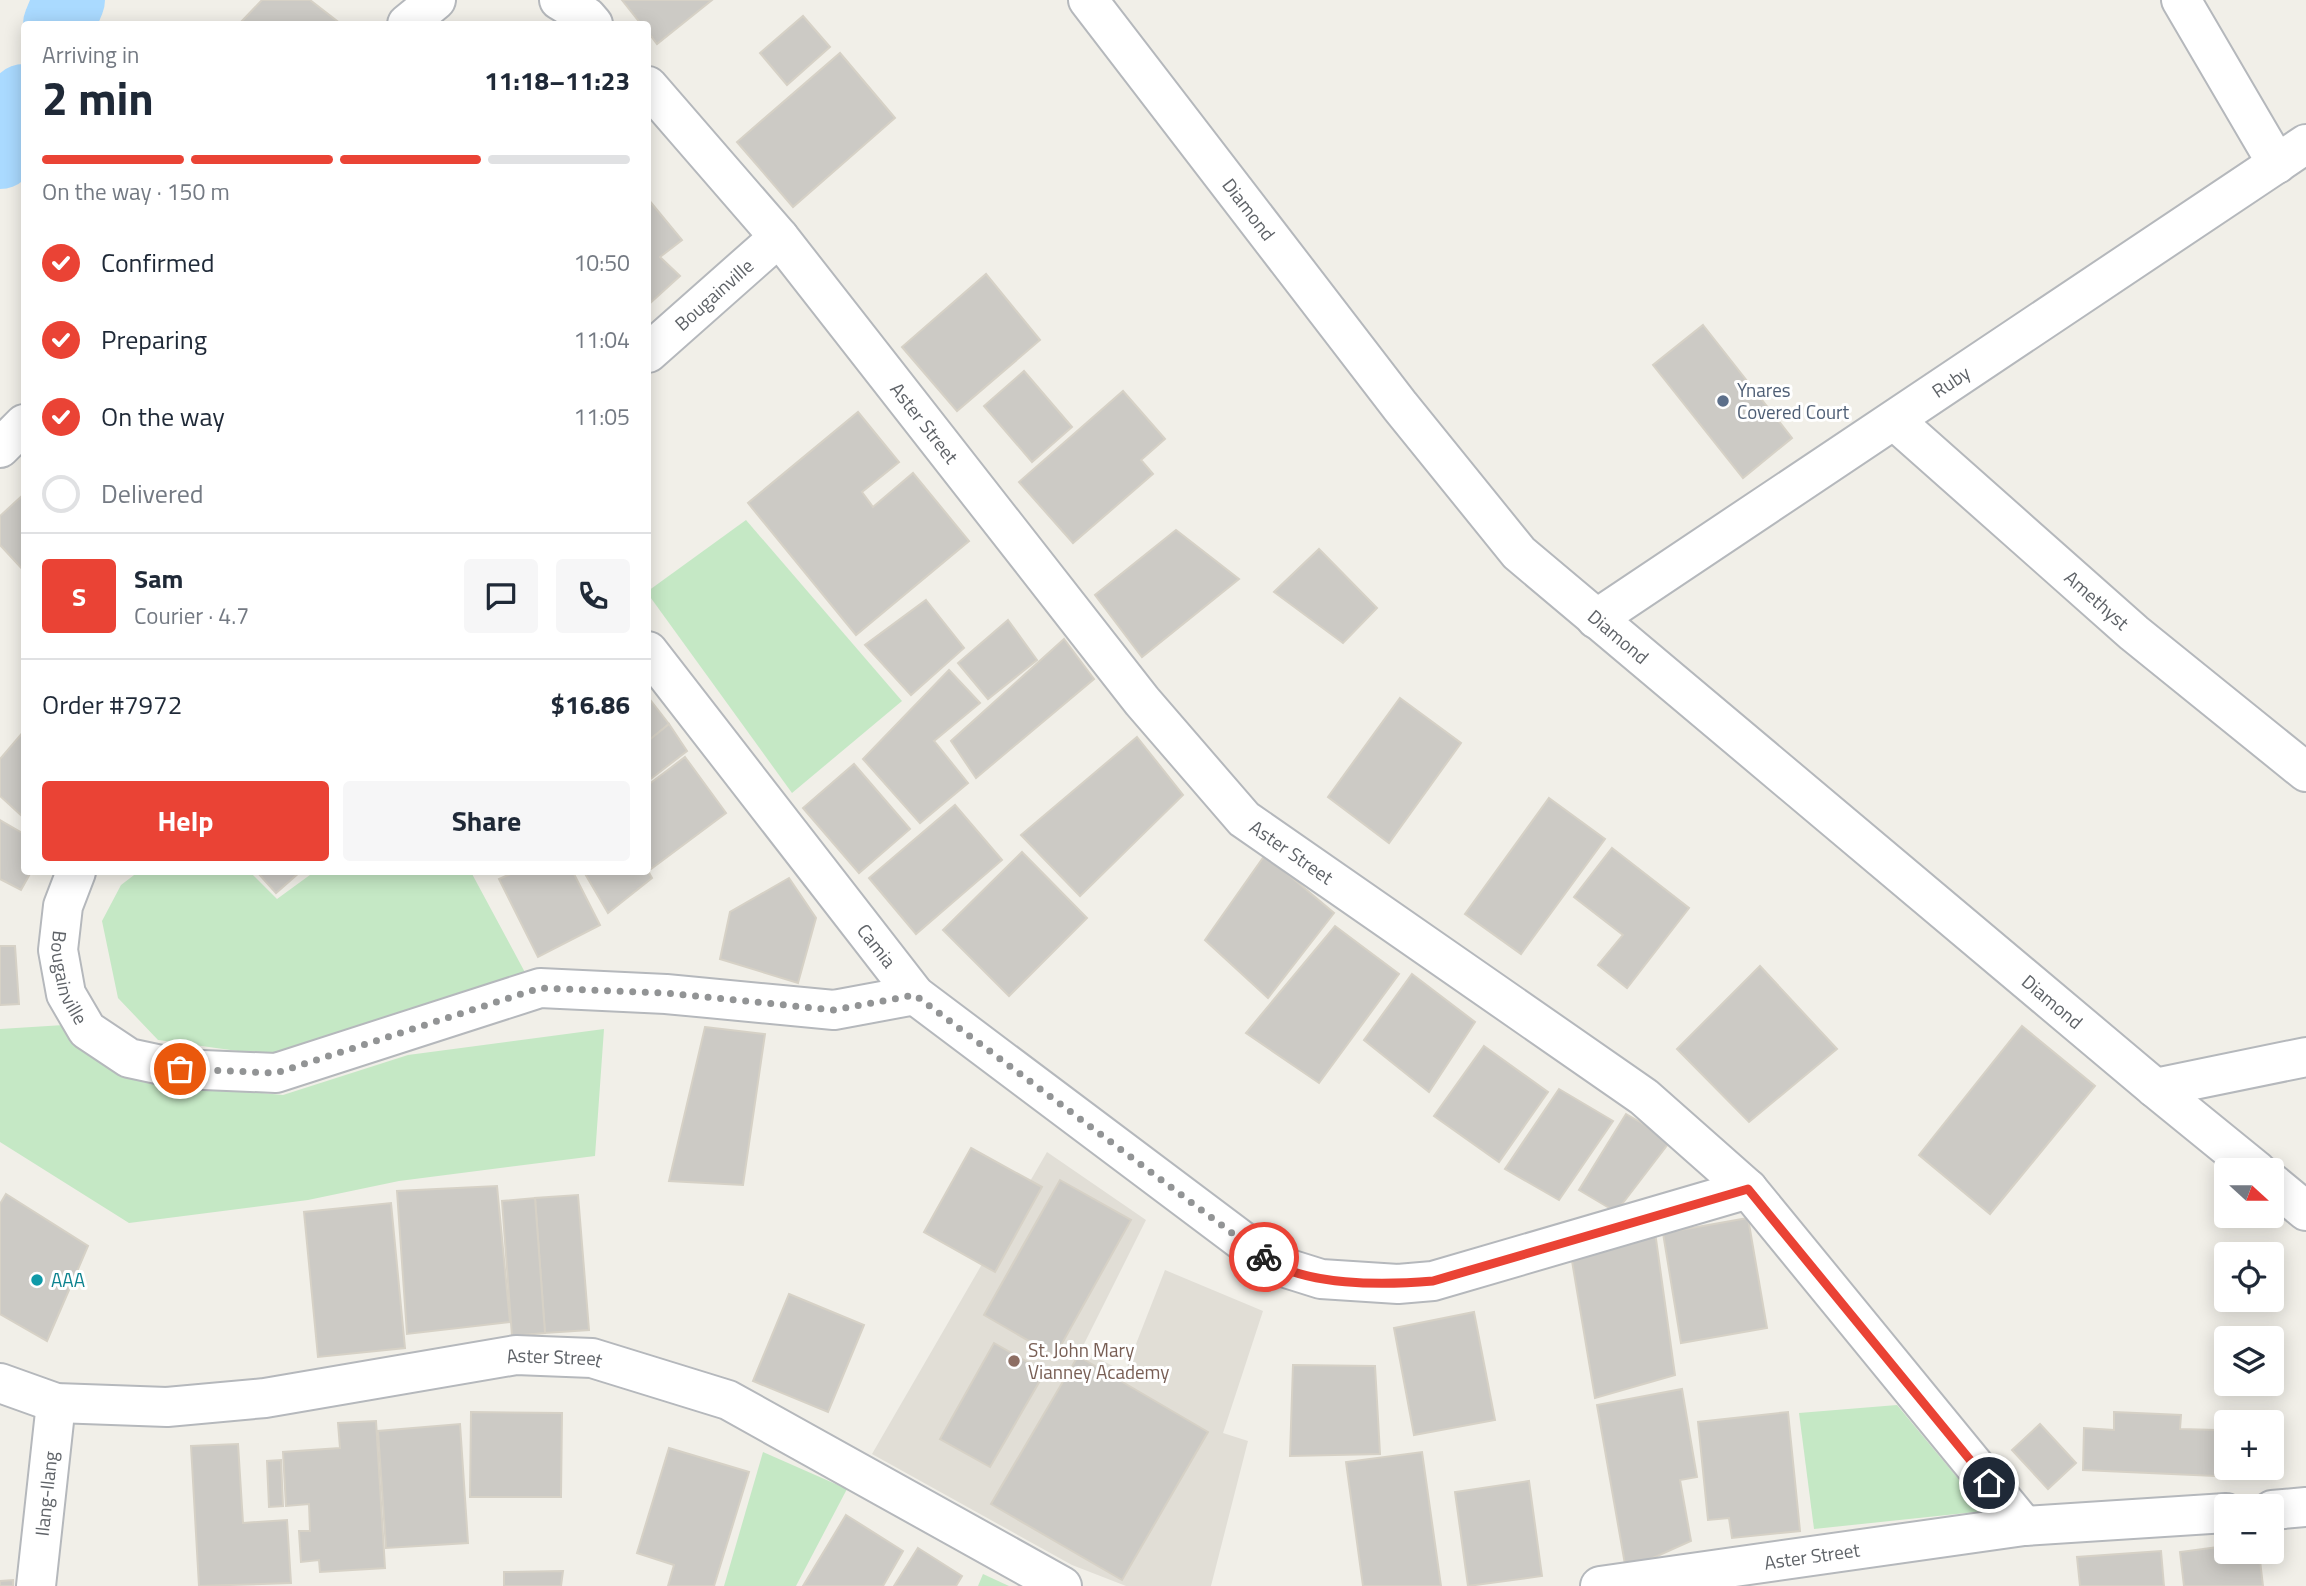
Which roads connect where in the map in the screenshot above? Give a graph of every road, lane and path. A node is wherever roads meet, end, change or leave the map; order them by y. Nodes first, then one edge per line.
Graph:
1 (436, 0) edge
2 (559, 0) edge
3 (1088, 0) edge
4 (2181, 0) edge
5 (411, 21) edge
6 (590, 21) edge
7 (651, 89) edge
8 (2291, 153) edge
9 (779, 237) junction
10 (651, 350) edge
11 (1895, 421) junction
12 (21, 427) edge
13 (0, 448) edge
14 (1596, 619) junction
15 (651, 655) edge
16 (2306, 772) edge
17 (75, 875) edge
18 (915, 995) junction
19 (2306, 1057) edge
20 (2155, 1088) junction
21 (2241, 1158) edge
22 (1748, 1189) junction
23 (2284, 1193) edge
24 (2306, 1211) edge
25 (0, 1383) edge
26 (56, 1403) junction
27 (2306, 1507) edge
28 (2284, 1509) edge
29 (2214, 1514) edge
30 (2024, 1525) junction
31 (36, 1586) edge
32 (1062, 1586) edge
33 (1603, 1586) edge

1 - 5 street
2 - 6 street
3 - 14 street, Diamond
4 - 8 street
7 - 9 street, Aster Street
8 - 11 street, Ruby
9 - 10 street, Bougainville
9 - 22 street, Aster Street
11 - 14 street, Ruby
11 - 16 street, Amethyst
12 - 13 street
14 - 20 street, Diamond
15 - 18 street, Camia
17 - 18 street, Bougainville
18 - 22 street, Camia
19 - 20 street
20 - 21 street, Diamond
22 - 30 street, Aster Street
23 - 24 street
25 - 26 street, Aster Street
26 - 31 street, Ilang-Ilang
26 - 32 street, Aster Street
27 - 28 street
29 - 30 street, Aster Street
30 - 33 street, Aster Street

